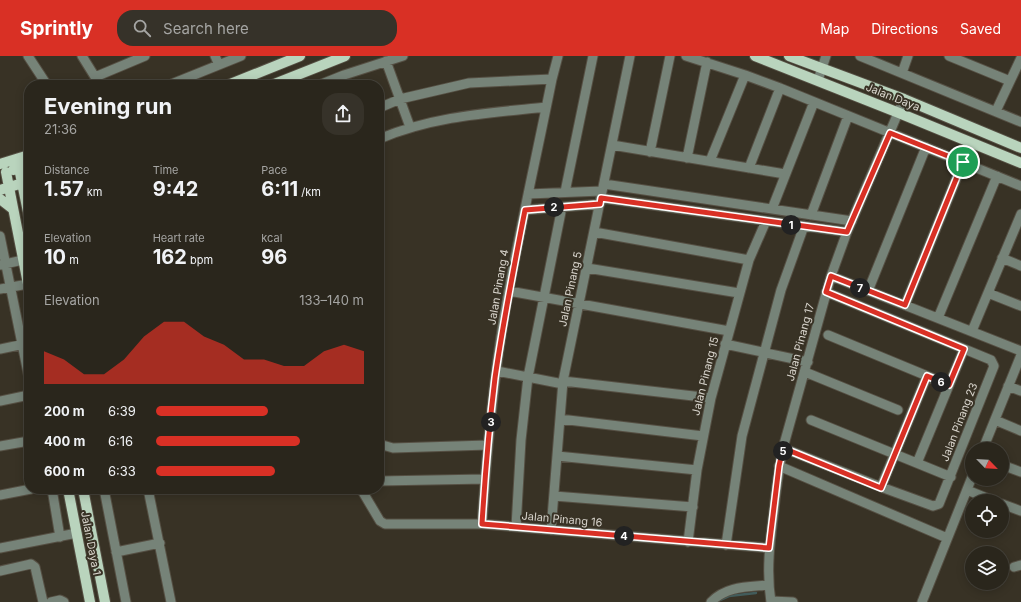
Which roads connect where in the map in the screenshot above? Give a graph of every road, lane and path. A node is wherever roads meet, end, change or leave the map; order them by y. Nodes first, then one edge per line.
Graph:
1 (28, 56) edge
2 (82, 56) edge
3 (145, 56) edge
4 (214, 56) edge
5 (241, 56) edge
6 (300, 56) edge
7 (345, 56) edge
8 (402, 56) edge
9 (558, 56) edge
10 (593, 56) edge
11 (630, 56) edge
12 (670, 56) edge
13 (686, 56) edge
14 (755, 56) edge
15 (789, 56) edge
16 (826, 56) edge
17 (860, 56) edge
18 (908, 56) edge
19 (949, 56) edge
20 (870, 58) edge
21 (1021, 58) edge
22 (386, 61) junction
23 (707, 62) junction
24 (219, 65) junction
25 (822, 68) junction
26 (902, 73) junction
27 (745, 75) junction
28 (95, 77) junction
29 (552, 79) junction
30 (44, 80) edge
31 (97, 80) edge
32 (182, 80) edge
33 (240, 80) edge
34 (285, 80) edge
35 (332, 80) edge
36 (818, 80) junction
37 (1010, 81) junction
38 (780, 88) junction
39 (400, 99) junction
40 (904, 100) junction
41 (814, 102) junction
42 (384, 106) edge
43 (546, 107) junction
44 (996, 111) junction
45 (899, 113) junction
46 (848, 116) junction
47 (1021, 122) edge
48 (410, 127) junction
49 (890, 133) junction
50 (384, 137) edge
51 (612, 145) junction
52 (926, 147) junction
53 (1021, 148) edge
54 (650, 152) junction
55 (24, 158) edge
56 (686, 158) junction
57 (710, 161) junction
58 (963, 162) junction
59 (1021, 163) edge
60 (24, 166) edge
61 (19, 168) junction
62 (749, 168) junction
63 (2, 170) edge
64 (785, 174) junction
65 (997, 176) junction
66 (24, 178) edge
67 (24, 183) edge
68 (1021, 186) edge
69 (5, 189) edge
70 (565, 192) junction
71 (528, 194) junction
72 (602, 194) junction
73 (0, 199) edge
74 (562, 207) junction
75 (13, 209) junction
76 (772, 209) junction
77 (525, 210) junction
78 (1021, 214) edge
79 (811, 215) junction
80 (766, 221) junction
81 (852, 221) junction
82 (1019, 224) edge
83 (804, 226) junction
84 (594, 232) junction
85 (847, 232) junction
86 (0, 236) edge
87 (1002, 258) junction
88 (23, 260) junction
89 (749, 260) junction
90 (2, 265) edge
91 (24, 265) edge
92 (1021, 266) edge
93 (587, 268) junction
94 (831, 276) junction
95 (24, 286) edge
96 (10, 287) junction
97 (0, 289) edge
98 (509, 290) junction
99 (868, 291) junction
100 (826, 292) junction
101 (739, 293) junction
102 (988, 293) junction
103 (543, 297) junction
104 (580, 303) junction
105 (905, 305) junction
106 (1021, 306) edge
107 (938, 318) junction
108 (729, 331) junction
109 (972, 332) junction
110 (828, 335) dead end
111 (24, 340) edge
112 (24, 344) edge
113 (725, 344) junction
114 (0, 349) edge
115 (964, 349) junction
116 (1021, 351) edge
117 (764, 352) junction
118 (1021, 355) edge
119 (808, 362) junction
120 (497, 371) junction
121 (805, 372) junction
122 (927, 376) junction
123 (528, 377) junction
124 (563, 382) junction
125 (949, 385) junction
126 (1008, 386) junction
127 (1021, 391) edge
128 (24, 396) edge
129 (711, 398) junction
130 (0, 401) edge
131 (898, 410) dead end
132 (560, 419) junction
133 (810, 420) dead end
134 (995, 420) junction
135 (1021, 431) edge
136 (703, 436) junction
137 (24, 442) edge
138 (986, 442) edge
139 (384, 445) edge
140 (488, 445) junction
141 (0, 446) edge
142 (783, 448) junction
143 (895, 454) junction
144 (557, 456) junction
145 (916, 462) junction
146 (779, 466) junction
147 (1009, 468) edge
148 (697, 470) junction
149 (1021, 472) edge
150 (951, 476) junction
151 (485, 479) junction
152 (384, 481) edge
153 (969, 486) edge
154 (881, 488) junction
155 (24, 490) edge
156 (967, 490) junction
157 (53, 494) edge
158 (69, 494) edge
159 (84, 494) edge
160 (105, 494) edge
161 (149, 494) edge
162 (363, 494) edge
163 (977, 494) edge
164 (0, 495) edge
165 (554, 496) junction
166 (693, 507) junction
167 (1009, 507) edge
168 (1021, 511) edge
169 (482, 524) junction
170 (516, 527) junction
171 (551, 530) junction
172 (77, 533) junction
173 (60, 537) junction
174 (947, 538) junction
175 (688, 542) junction
176 (160, 543) junction
177 (726, 545) junction
178 (0, 548) edge
179 (769, 548) junction
180 (116, 552) junction
181 (0, 572) edge
182 (768, 585) junction
183 (43, 602) edge
184 (51, 602) edge
185 (64, 602) edge
186 (90, 602) edge
187 (105, 602) edge
188 (126, 602) edge
189 (171, 602) edge
190 (711, 602) edge
191 (771, 602) edge
192 (793, 602) edge
193 (922, 602) edge

1 - 30 street
2 - 28 street
3 - 28 street
4 - 24 street
5 - 24 street
6 - 33 main road
7 - 34 main road
8 - 22 street
9 - 29 street, Jalan Pinang 4
10 - 70 street
11 - 51 street, Jalan Pinang 5
12 - 54 street
13 - 23 street
14 - 36 main road, Jalan Daya
15 - 25 main road, Jalan Daya
16 - 25 street
17 - 20 street
18 - 26 street
19 - 37 street
20 - 26 street
21 - 37 street
22 - 35 street
22 - 39 street
23 - 27 street
23 - 56 street
24 - 32 street
25 - 36 street
25 - 40 main road, Jalan Daya
26 - 44 street
27 - 38 street
27 - 57 street
28 - 31 street
29 - 39 street
29 - 43 street, Jalan Pinang 4
36 - 45 main road, Jalan Daya
37 - 44 street
38 - 41 street
38 - 62 street
39 - 42 street
39 - 48 street
40 - 45 street, Jalan Pinang 17
40 - 53 main road, Jalan Daya
41 - 46 street
41 - 64 street
43 - 48 street
43 - 71 street, Jalan Pinang 4
44 - 47 street
45 - 49 street, Jalan Pinang 17
45 - 59 main road, Jalan Daya
46 - 49 street
46 - 79 street
48 - 50 street
49 - 52 street
49 - 81 street, Jalan Pinang 17
51 - 54 street
51 - 72 street, Jalan Pinang 5
52 - 58 street
52 - 99 street
54 - 56 street
55 - 63 main road
56 - 57 street
57 - 62 street
58 - 65 street
58 - 105 street
60 - 61 main road
61 - 63 main road
61 - 66 main road
62 - 64 street
63 - 69 main road
64 - 76 street
65 - 68 street
65 - 107 street
67 - 69 main road
69 - 75 main road
70 - 71 street
70 - 72 street
71 - 77 street, Jalan Pinang 4
72 - 74 street
72 - 76 street
72 - 80 street
72 - 84 street, Jalan Pinang 5
73 - 75 main road
74 - 77 street
74 - 103 street
75 - 88 main road
76 - 79 street
77 - 98 street, Jalan Pinang 4
78 - 82 street
79 - 81 street
80 - 83 street
80 - 89 street, Jalan Pinang 15
81 - 85 street, Jalan Pinang 17
82 - 87 street
83 - 85 street
83 - 117 street
84 - 89 street
84 - 93 street, Jalan Pinang 5
85 - 94 street, Jalan Pinang 17
86 - 90 street
87 - 92 street
87 - 102 street
88 - 90 street
88 - 91 main road
89 - 101 street, Jalan Pinang 15
90 - 96 street
93 - 101 street
93 - 104 street, Jalan Pinang 5
94 - 99 street
94 - 100 street, Jalan Pinang 17
95 - 96 street
96 - 97 street
96 - 111 street
98 - 103 street
98 - 120 street, Jalan Pinang 4
99 - 105 street
100 - 115 street, Jalan Pinang 23
100 - 119 street, Jalan Pinang 17
101 - 108 street, Jalan Pinang 15
102 - 106 street
102 - 109 street
103 - 104 street
103 - 123 street
104 - 108 street
104 - 124 street, Jalan Pinang 5
105 - 107 street
107 - 109 street
108 - 113 street, Jalan Pinang 15
109 - 116 street
110 - 122 street
112 - 114 street
113 - 117 street
113 - 129 street, Jalan Pinang 15
115 - 125 street
115 - 150 street, Jalan Pinang 23
117 - 119 street
117 - 177 street
118 - 126 street
119 - 121 street, Jalan Pinang 17
120 - 123 street
120 - 140 street, Jalan Pinang 4
121 - 131 street
121 - 142 street, Jalan Pinang 17
122 - 125 street
122 - 143 street
123 - 124 street
123 - 170 street
124 - 129 street
124 - 132 street, Jalan Pinang 5
125 - 145 street
126 - 127 street
126 - 134 street
128 - 130 street
129 - 136 street, Jalan Pinang 15
132 - 136 street
132 - 144 street, Jalan Pinang 5
133 - 143 street
134 - 135 street
134 - 138 street
136 - 148 street, Jalan Pinang 15
137 - 141 street
139 - 140 street
140 - 151 street, Jalan Pinang 4
142 - 146 street, Jalan Pinang 17
142 - 154 street, Jalan Pinang 23
143 - 145 street
143 - 154 street
144 - 148 street
144 - 165 street, Jalan Pinang 5
145 - 150 street
146 - 174 street
146 - 179 street, Jalan Pinang 17
147 - 149 street
148 - 166 street, Jalan Pinang 15
150 - 154 street, Jalan Pinang 23
151 - 152 street
151 - 169 street, Jalan Pinang 4
153 - 156 street
155 - 164 street
156 - 163 street
156 - 174 street
157 - 173 street
158 - 172 main road, Jalan Daya 1
159 - 187 main road, Jalan Daya 1
160 - 180 street
161 - 176 street
162 - 169 street, Jalan Pinang 16
165 - 166 street
165 - 171 street, Jalan Pinang 5
166 - 175 street, Jalan Pinang 15
167 - 168 street
169 - 170 street, Jalan Pinang 16
170 - 171 street, Jalan Pinang 16
171 - 175 street, Jalan Pinang 16
172 - 173 street
172 - 186 main road, Jalan Daya 1
173 - 178 street
174 - 193 street
175 - 177 street, Jalan Pinang 16
176 - 180 street
176 - 189 street
177 - 179 street, Jalan Pinang 16
179 - 182 street, Jalan Pinang 17
180 - 188 street
181 - 183 street
182 - 190 street
182 - 191 street, Jalan Pinang 17
184 - 185 street
191 - 192 street

